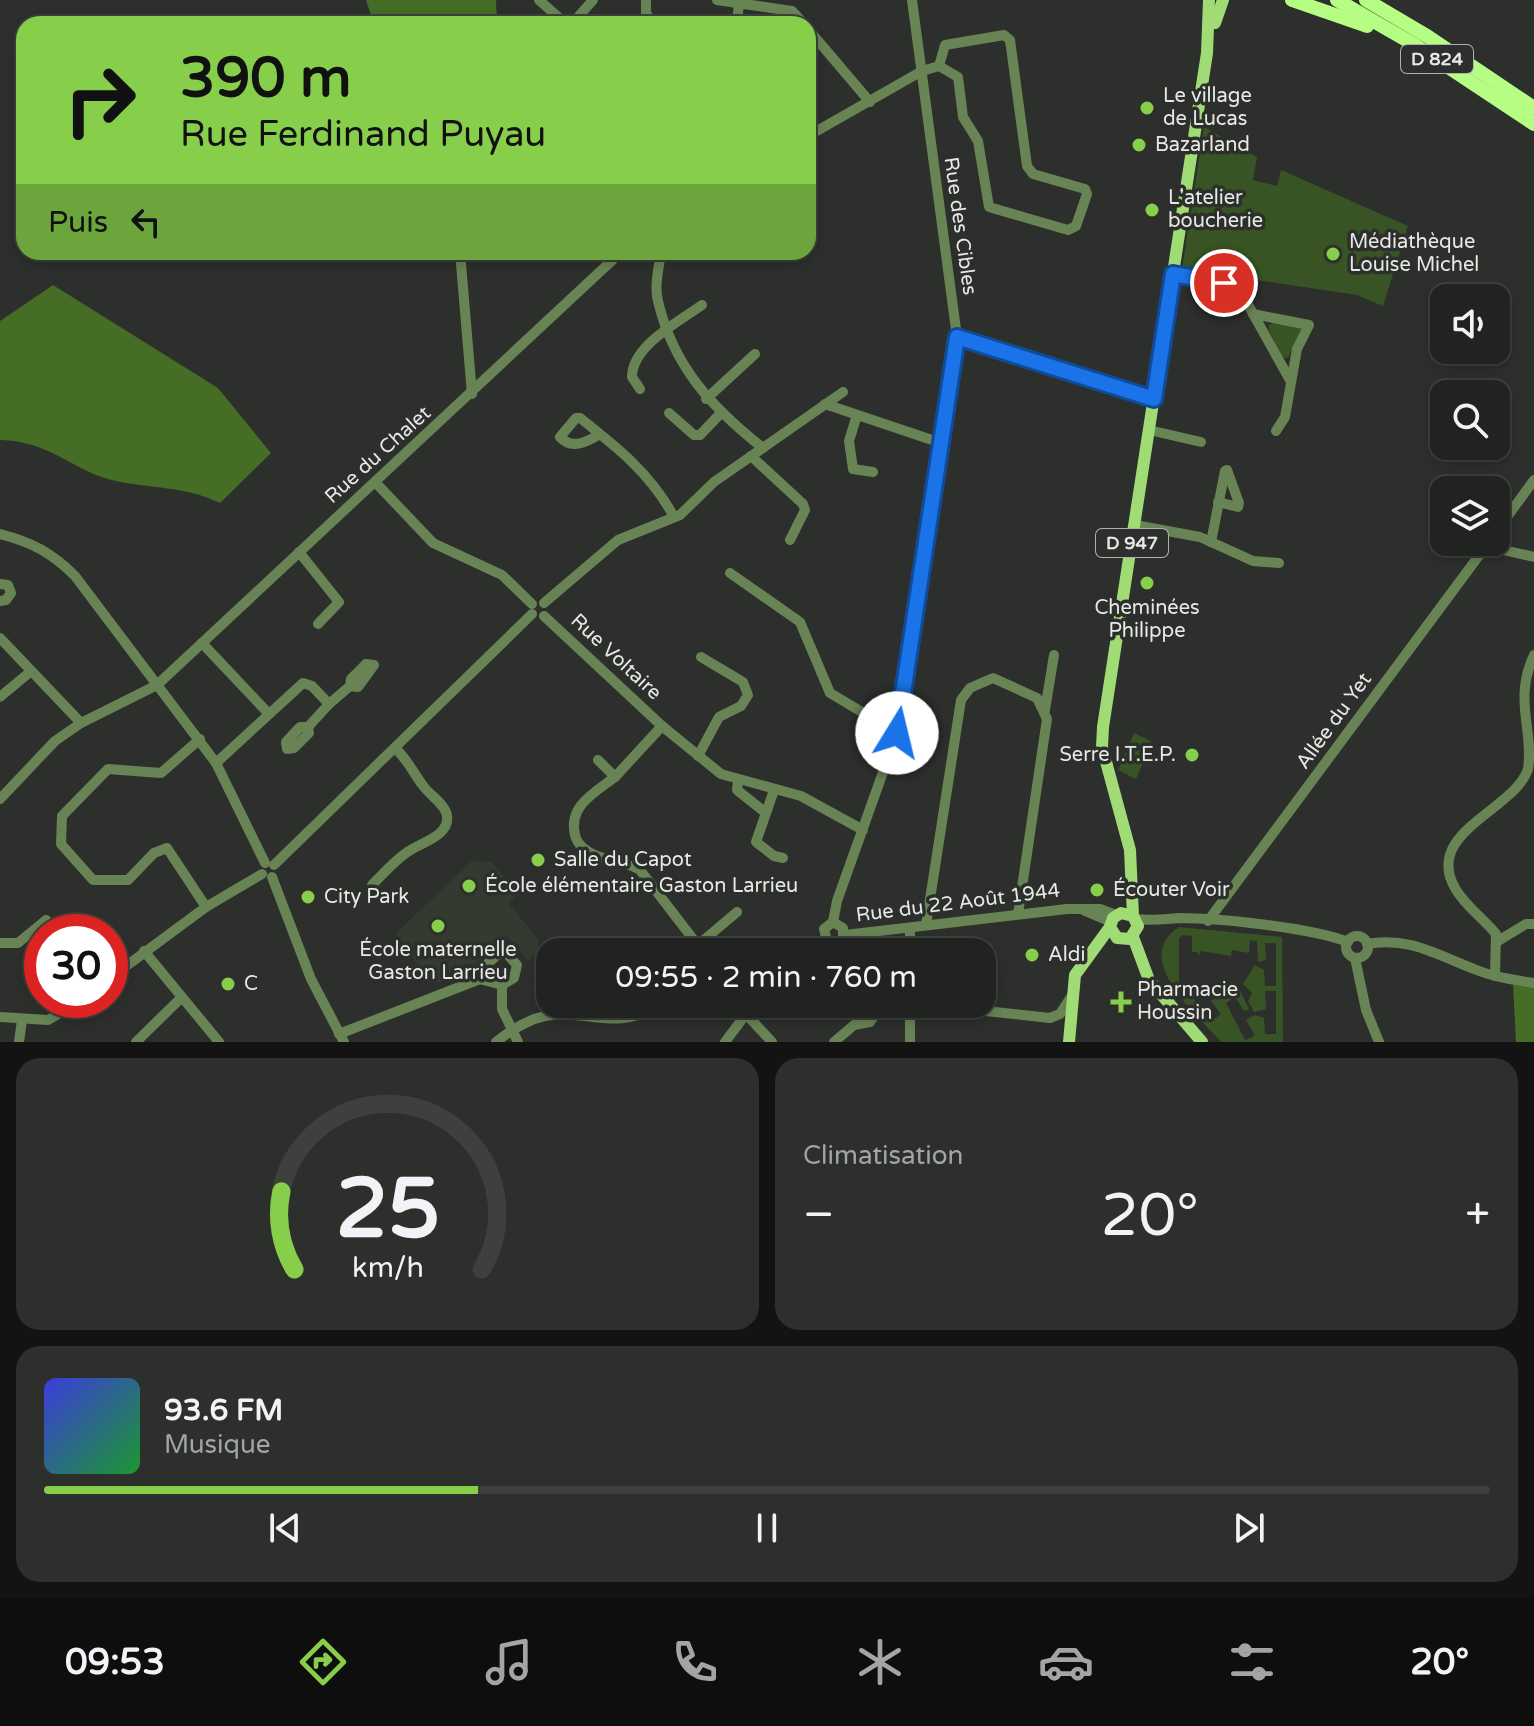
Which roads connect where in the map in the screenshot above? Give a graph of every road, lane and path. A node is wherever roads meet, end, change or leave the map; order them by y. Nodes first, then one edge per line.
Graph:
1 (539, 0) edge
2 (593, 0) edge
3 (717, 0) edge
4 (912, 0) edge
5 (1209, 0) edge
6 (1223, 0) edge
7 (1292, 0) edge
8 (1337, 0) edge
9 (1366, 0) edge
10 (1382, 0) edge
11 (739, 3) junction
12 (559, 16) edge
13 (577, 16) edge
14 (738, 16) edge
15 (797, 16) edge
16 (816, 38) edge
17 (1207, 53) junction
18 (939, 66) junction
19 (922, 71) junction
20 (1456, 71) junction
21 (1494, 80) junction
22 (870, 102) junction
23 (1534, 108) edge
24 (1534, 124) edge
25 (816, 132) edge
26 (461, 260) edge
27 (613, 260) edge
28 (660, 260) edge
29 (1173, 274) junction
30 (702, 305) dead end
31 (1253, 314) junction
32 (668, 328) junction
33 (957, 337) junction
34 (755, 354) dead end
35 (1290, 380) junction
36 (640, 389) dead end
37 (843, 392) dead end
38 (472, 394) junction
39 (706, 399) junction
40 (1154, 399) junction
41 (825, 404) junction
42 (669, 413) dead end
43 (720, 414) junction
44 (857, 415) junction
45 (1149, 430) junction
46 (1276, 431) dead end
47 (600, 434) dead end
48 (1201, 442) dead end
49 (941, 443) junction
50 (763, 448) junction
51 (751, 456) junction
52 (873, 472) dead end
53 (1534, 480) edge
54 (375, 482) junction
55 (1218, 502) dead end
56 (1510, 513) edge
57 (674, 517) junction
58 (1135, 525) junction
59 (0, 534) edge
60 (790, 540) dead end
61 (1211, 542) junction
62 (1510, 550) edge
63 (299, 552) junction
64 (1478, 556) edge
65 (1534, 557) edge
66 (1279, 563) dead end
67 (730, 573) dead end
68 (0, 584) edge
69 (0, 601) edge
70 (538, 609) junction
71 (318, 624) dead end
72 (0, 638) edge
73 (202, 643) junction
74 (1054, 655) dead end
75 (1534, 655) edge
76 (701, 657) dead end
77 (30, 672) junction
78 (157, 685) junction
79 (350, 686) dead end
80 (0, 697) edge
81 (329, 704) junction
82 (1045, 710) junction
83 (269, 714) junction
84 (81, 723) junction
85 (662, 726) junction
86 (308, 727) dead end
87 (897, 733) junction
88 (200, 739) junction
89 (395, 748) junction
90 (698, 756) junction
91 (598, 760) dead end
92 (216, 763) junction
93 (615, 777) junction
94 (738, 782) junction
95 (774, 790) junction
96 (0, 799) edge
97 (766, 813) junction
98 (863, 830) junction
99 (783, 858) dead end
100 (268, 870) junction
101 (372, 885) dead end
102 (206, 907) junction
103 (737, 912) dead end
104 (1018, 914) junction
105 (1208, 921) junction
106 (833, 922) junction
107 (1534, 924) edge
108 (926, 925) junction
109 (1124, 926) junction
110 (910, 928) junction
111 (845, 935) junction
112 (24, 938) edge
113 (692, 938) edge
114 (710, 938) edge
115 (826, 938) edge
116 (842, 938) edge
117 (910, 938) edge
118 (1498, 941) junction
119 (1348, 942) junction
120 (0, 943) edge
121 (1367, 944) junction
122 (144, 951) junction
123 (1495, 955) junction
124 (1355, 958) junction
125 (128, 964) edge
126 (1481, 972) junction
127 (1495, 976) junction
128 (480, 979) junction
129 (1534, 983) edge
130 (502, 985) junction
131 (1071, 997) junction
132 (180, 999) junction
133 (996, 1012) edge
134 (0, 1017) edge
135 (51, 1018) edge
136 (546, 1018) edge
137 (588, 1018) edge
138 (628, 1018) edge
139 (743, 1018) edge
140 (750, 1018) edge
141 (873, 1018) edge
142 (910, 1018) edge
143 (22, 1020) junction
144 (510, 1030) junction
145 (342, 1038) edge
146 (19, 1042) edge
147 (136, 1042) edge
148 (219, 1042) edge
149 (496, 1042) edge
150 (518, 1042) edge
151 (725, 1042) edge
152 (772, 1042) edge
153 (834, 1042) edge
154 (910, 1042) edge
155 (1069, 1042) edge
156 (1202, 1042) edge
157 (1379, 1042) edge

1 - 12 street
2 - 13 street
3 - 11 street
4 - 19 street, Rue des Cibles
5 - 17 main road, D 947
6 - 17 main road, D 947
7 - 20 highway
8 - 20 highway, D 824
9 - 21 highway, D 824
10 - 21 highway
11 - 14 street
11 - 15 street
16 - 22 street
17 - 29 main road, D 947
18 - 18 street
18 - 19 street
19 - 22 street
19 - 33 street, Rue des Cibles
20 - 24 highway, D 824
21 - 23 highway, D 824
22 - 25 street
26 - 38 street
27 - 38 street, Rue du Chalet
28 - 32 street
29 - 31 street
29 - 40 main road, D 947
30 - 32 street
31 - 35 street
31 - 35 street
32 - 36 street
32 - 39 street
33 - 40 street
33 - 49 street, Rue des Cibles
34 - 39 street
35 - 46 street
37 - 41 street
38 - 54 street, Rue du Chalet
39 - 43 street
40 - 45 main road, D 947
41 - 44 street
41 - 50 street
42 - 43 street
43 - 50 street
44 - 49 street
44 - 52 street
45 - 48 street
45 - 58 main road, D 947
47 - 57 street
49 - 87 street, Rue des Cibles
50 - 51 street
51 - 57 street
51 - 60 street
53 - 56 street
54 - 63 street, Rue du Chalet
54 - 70 street, Rue Voltaire
55 - 61 street
57 - 70 street
58 - 61 street
58 - 109 main road, D 947
59 - 78 street
61 - 66 street
62 - 65 street
63 - 71 street
63 - 73 street, Rue du Chalet
64 - 105 street, Allée du Yet
67 - 87 street
68 - 69 street
70 - 85 street, Rue Voltaire
70 - 89 street
72 - 77 street
73 - 78 street, Rue du Chalet
73 - 83 street
74 - 82 street
75 - 118 street
76 - 90 street
77 - 80 street
77 - 84 street
78 - 84 street, Rue du Chalet
78 - 88 street
79 - 81 street
81 - 83 street
81 - 86 street
82 - 104 street
82 - 108 street
83 - 92 street
84 - 96 street, Rue du Chalet
85 - 90 street, Rue Voltaire
85 - 93 street, Rue Voltaire
87 - 98 street, Rue des Cibles
88 - 92 street
88 - 102 street
89 - 100 street
89 - 101 street
90 - 94 street, Rue Voltaire
91 - 93 street
92 - 100 street
93 - 113 street, Rue Voltaire
94 - 95 street, Rue Voltaire
94 - 97 street, Rue Voltaire
95 - 97 street
95 - 98 street, Rue Voltaire
97 - 99 street
98 - 106 street, Rue des Cibles
100 - 102 street
100 - 145 street
102 - 122 street
103 - 114 street
104 - 108 street, Rue du 22 Août 1944
104 - 109 street, Rue du 22 Août 1944
105 - 109 street
105 - 119 street
106 - 111 street
106 - 115 street
107 - 118 street
108 - 110 street, Rue du 22 Août 1944
109 - 131 main road
109 - 156 main road
110 - 111 street, Rue du 22 Août 1944
110 - 117 street
111 - 116 street
112 - 120 street
118 - 123 street
119 - 121 street
119 - 124 street
121 - 124 street
121 - 126 street
122 - 125 street
122 - 132 street
123 - 126 street
123 - 127 street
124 - 157 street
126 - 127 street
127 - 129 street
128 - 130 street
128 - 130 street
128 - 145 street
130 - 144 street
131 - 133 street
131 - 155 main road
132 - 147 street
132 - 148 street
134 - 143 street
135 - 143 street
136 - 144 street
137 - 138 street
139 - 151 street
140 - 152 street
141 - 153 street
142 - 154 street
143 - 146 street
144 - 149 street
144 - 150 street

